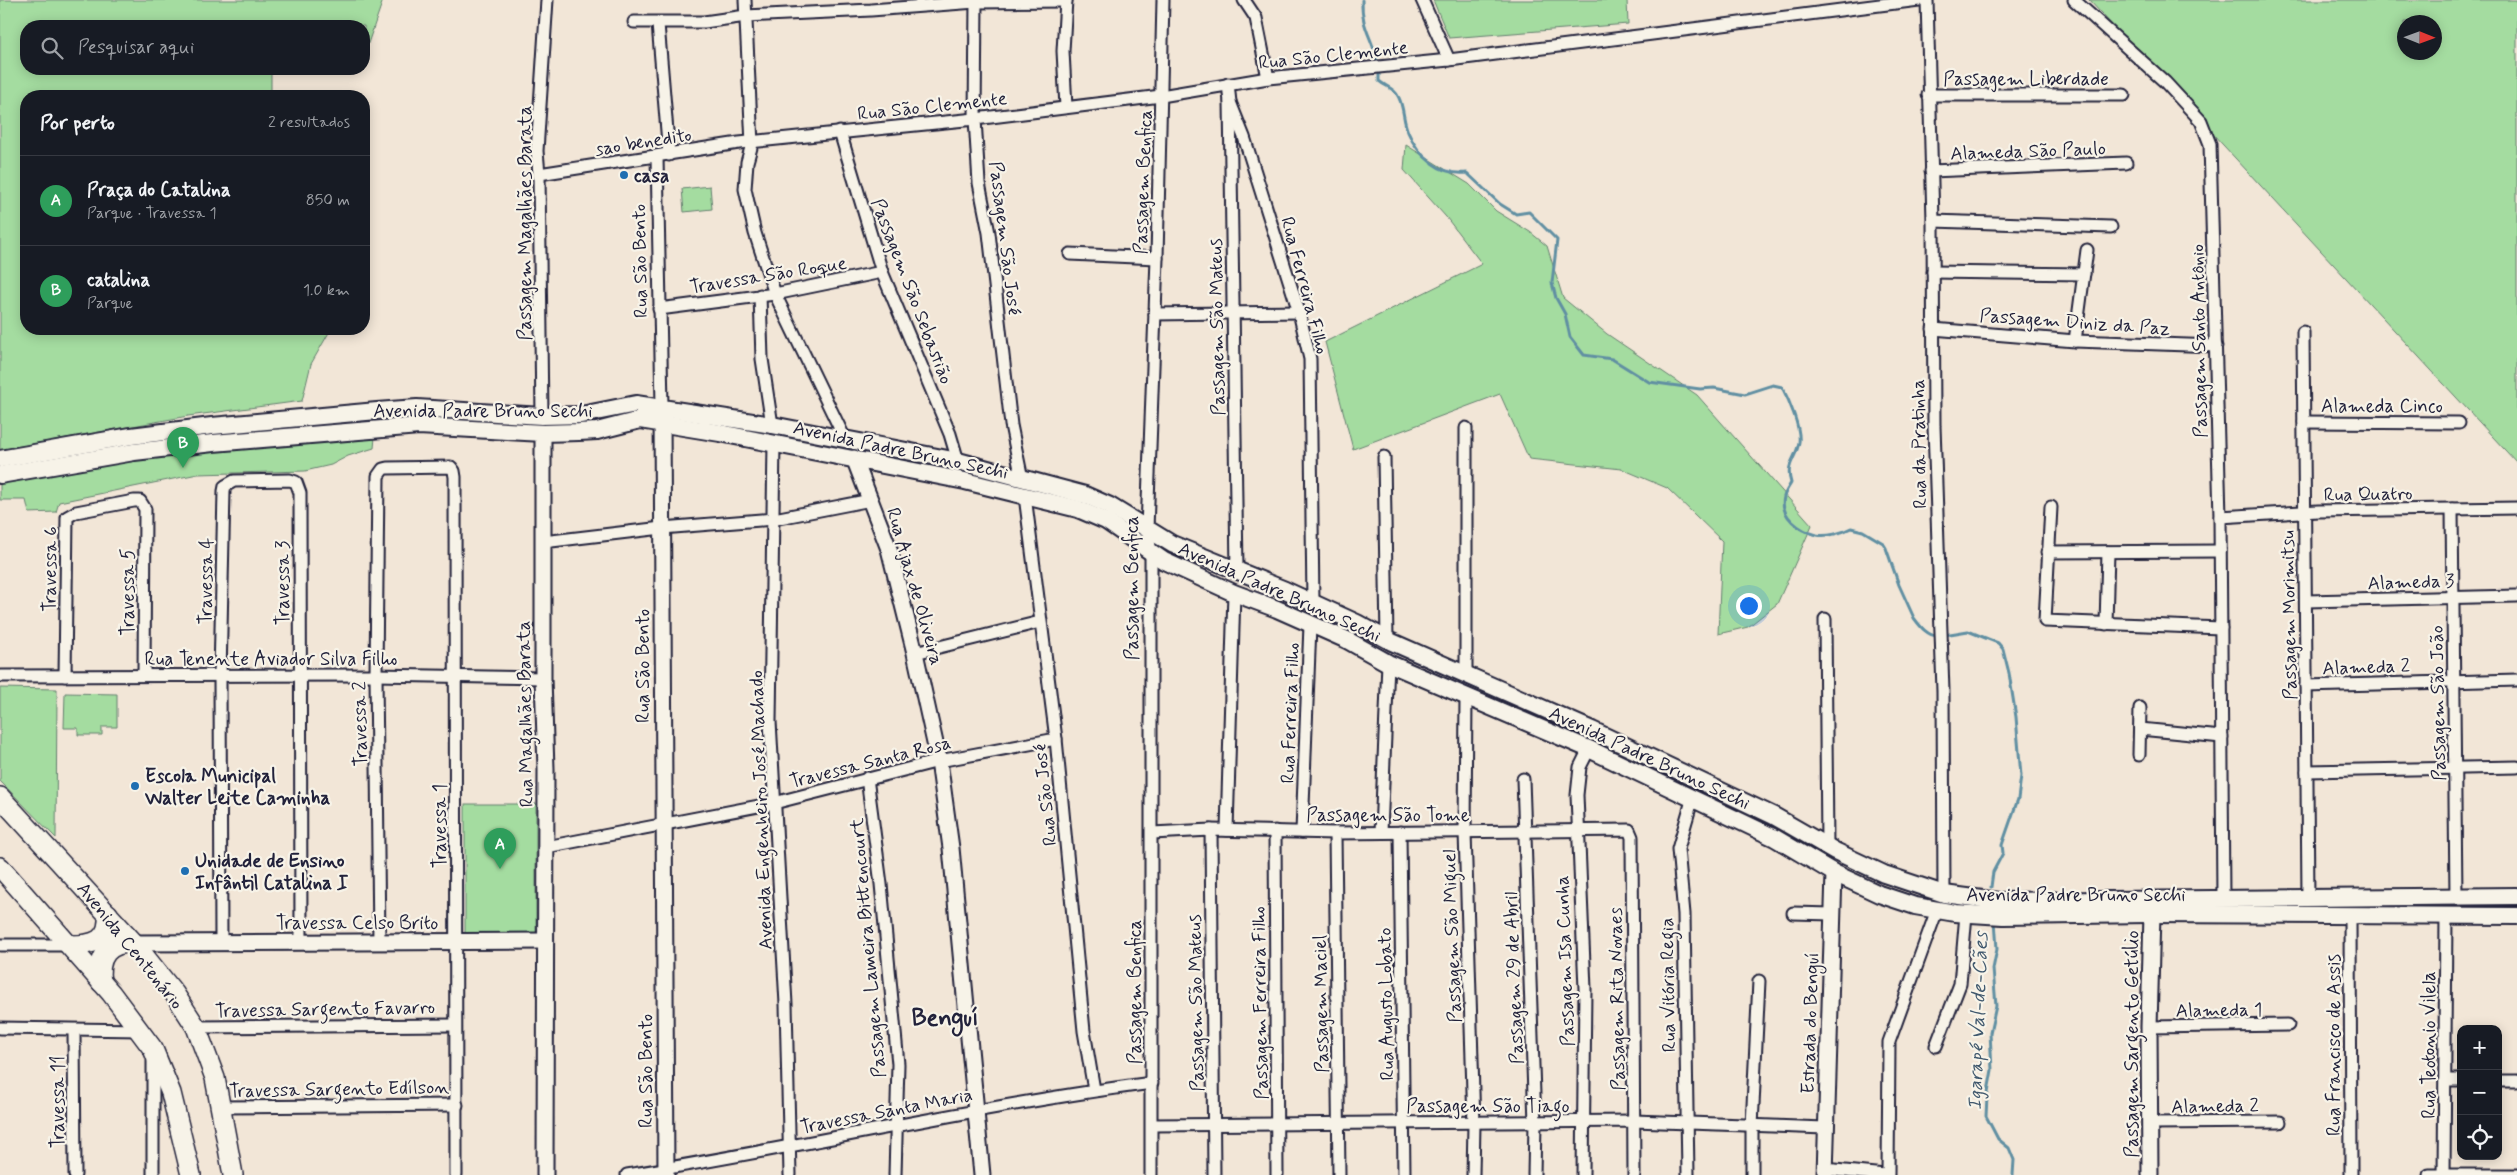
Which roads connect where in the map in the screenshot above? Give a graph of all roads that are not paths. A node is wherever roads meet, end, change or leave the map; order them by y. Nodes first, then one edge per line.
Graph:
1 (547, 0) edge
2 (745, 0) edge
3 (1066, 0) edge
4 (1163, 0) edge
5 (1244, 0) edge
6 (1422, 0) edge
7 (1919, 0) edge
8 (1927, 0) edge
9 (2074, 0) edge
10 (976, 1) edge
11 (746, 16) junction
12 (634, 22) dead end
13 (658, 24) junction
14 (1449, 60) junction
15 (1268, 78) junction
16 (1228, 84) junction
17 (1928, 95) junction
18 (2124, 95) dead end
19 (1162, 96) junction
20 (1230, 102) junction
21 (1066, 107) junction
22 (975, 120) junction
23 (840, 132) junction
24 (752, 144) junction
25 (669, 155) junction
26 (657, 157) junction
27 (2126, 163) dead end
28 (1931, 171) junction
29 (540, 174) junction
30 (1933, 221) junction
31 (2111, 227) dead end
32 (2087, 250) dead end
33 (1070, 254) dead end
34 (1157, 258) junction
35 (882, 272) junction
36 (1933, 272) junction
37 (2084, 274) junction
38 (760, 294) junction
39 (775, 294) junction
40 (659, 309) junction
41 (1232, 312) junction
42 (1299, 312) junction
43 (1155, 314) junction
44 (1933, 329) junction
45 (2303, 332) dead end
46 (2075, 341) junction
47 (2216, 346) junction
48 (662, 406) junction
49 (542, 416) junction
50 (2304, 422) junction
51 (662, 423) junction
52 (2458, 423) dead end
53 (772, 425) junction
54 (1466, 428) dead end
55 (543, 433) junction
56 (845, 439) junction
57 (774, 443) junction
58 (1384, 457) dead end
59 (854, 458) junction
60 (0, 459) edge
61 (958, 461) junction
62 (0, 475) edge
63 (455, 477) joint
64 (1022, 479) junction
65 (224, 491) joint
66 (1025, 496) junction
67 (871, 500) junction
68 (2051, 507) dead end
69 (2517, 508) edge
70 (145, 509) joint
71 (2452, 509) junction
72 (2304, 513) junction
73 (2220, 517) junction
74 (774, 519) junction
75 (662, 528) junction
76 (1147, 529) junction
77 (543, 542) junction
78 (2220, 551) junction
79 (2047, 552) junction
80 (2108, 552) junction
81 (1151, 554) junction
82 (1237, 570) junction
83 (1234, 593) junction
84 (2517, 596) edge
85 (2452, 597) junction
86 (2306, 601) junction
87 (1313, 602) junction
88 (1824, 619) dead end
89 (1040, 622) junction
90 (2106, 624) junction
91 (1310, 625) junction
92 (2221, 628) junction
93 (1387, 639) junction
94 (916, 653) junction
95 (1388, 663) junction
96 (1466, 675) junction
97 (0, 676) edge
98 (66, 676) junction
99 (144, 676) junction
100 (220, 676) junction
101 (300, 676) junction
102 (376, 676) junction
103 (456, 676) junction
104 (543, 678) junction
105 (2517, 680) edge
106 (2454, 681) junction
107 (2306, 686) junction
108 (1466, 696) junction
109 (2140, 708) dead end
110 (2140, 729) junction
111 (2222, 737) junction
112 (1056, 740) junction
113 (1589, 749) junction
114 (2139, 755) dead end
115 (939, 761) junction
116 (2517, 767) edge
117 (2455, 768) junction
118 (2307, 772) junction
119 (867, 778) junction
120 (1524, 779) dead end
121 (0, 797) edge
122 (1692, 797) junction
123 (774, 803) junction
124 (664, 825) junction
125 (1623, 829) joint
126 (1211, 830) junction
127 (1227, 830) junction
128 (1577, 830) junction
129 (1275, 831) junction
130 (1526, 831) junction
131 (1302, 832) junction
132 (1381, 832) junction
133 (1400, 832) junction
134 (1465, 832) junction
135 (1152, 833) junction
136 (1335, 833) junction
137 (1827, 846) junction
138 (546, 847) junction
139 (0, 867) edge
140 (1834, 873) junction
141 (1943, 891) junction
142 (2456, 896) junction
143 (2517, 896) edge
144 (2223, 897) junction
145 (2308, 897) junction
146 (1937, 910) junction
147 (1793, 913) dead end
148 (108, 914) junction
149 (1832, 914) junction
150 (1966, 914) junction
151 (2152, 914) junction
152 (2350, 916) junction
153 (2446, 916) junction
154 (2517, 916) edge
155 (544, 941) junction
156 (169, 942) junction
157 (221, 942) junction
158 (301, 942) junction
159 (379, 942) junction
160 (456, 942) junction
161 (134, 943) junction
162 (0, 945) edge
163 (70, 945) junction
164 (153, 966) junction
165 (1759, 981) dead end
166 (101, 982) junction
167 (455, 1025) junction
168 (2288, 1025) dead end
169 (196, 1027) junction
170 (2149, 1027) junction
171 (0, 1028) edge
172 (74, 1030) junction
173 (141, 1030) junction
174 (1936, 1046) dead end
175 (153, 1049) junction
176 (2445, 1080) junction
177 (2457, 1080) edge
178 (2502, 1081) edge
179 (2517, 1081) edge
180 (1152, 1083) junction
181 (1094, 1090) junction
182 (457, 1105) junction
183 (221, 1107) junction
184 (978, 1110) junction
185 (1634, 1121) junction
186 (1584, 1122) junction
187 (1688, 1122) junction
188 (2280, 1122) dead end
189 (1214, 1123) junction
190 (1278, 1123) junction
191 (1339, 1123) junction
192 (1404, 1123) junction
193 (1535, 1123) junction
194 (2150, 1123) junction
195 (1474, 1124) junction
196 (1152, 1125) junction
197 (896, 1126) junction
198 (1752, 1126) junction
199 (1825, 1128) junction
200 (790, 1147) junction
201 (666, 1172) edge
202 (1825, 1172) edge
203 (75, 1175) edge
204 (153, 1175) edge
205 (190, 1175) edge
206 (233, 1175) edge
207 (456, 1175) edge
208 (545, 1175) edge
209 (627, 1175) edge
210 (790, 1175) edge
211 (895, 1175) edge
212 (982, 1175) edge
213 (1151, 1175) edge
214 (1214, 1175) edge
215 (1277, 1175) edge
216 (1339, 1175) edge
217 (1404, 1175) edge
218 (1473, 1175) edge
219 (1534, 1175) edge
220 (1583, 1175) edge
221 (1634, 1175) edge
222 (1688, 1175) edge
223 (1752, 1175) edge
224 (1887, 1175) edge
225 (2150, 1175) edge
226 (2351, 1175) edge
227 (2429, 1175) edge
228 (2444, 1175) edge
229 (2517, 1175) edge

1 - 29 street, Passagem Magalhães Barata
2 - 11 street, Rua Ajax de Oliveira
3 - 10 street
3 - 21 street
4 - 19 street, Passagem Benfica
5 - 15 street
6 - 14 street
7 - 14 street, Rua São Clemente
8 - 17 street, Rua da Pratinha
9 - 47 street, Passagem Santo Antônio
10 - 11 street
10 - 22 street, Passagem São José
11 - 13 street
11 - 24 street, Rua Ajax de Oliveira
12 - 13 street
13 - 25 street
14 - 15 street, Rua São Clemente
15 - 16 street, Rua São Clemente
16 - 19 street, Rua São Clemente
16 - 20 street, Passagem São Mateus
17 - 18 street, Passagem Liberdade
17 - 28 street, Rua da Pratinha
19 - 21 street, Rua São Clemente
19 - 34 street, Passagem Benfica
20 - 41 street, Passagem São Mateus
20 - 42 street, Rua Ferreira Filho
21 - 22 street, Rua São Clemente
22 - 23 street, Rua São Clemente
22 - 64 street, Passagem São José
23 - 24 street, Rua São Clemente
23 - 35 street, Passagem São Sebastião
24 - 25 street, sao benedito
24 - 39 street, Rua Ajax de Oliveira
25 - 26 street, sao benedito
26 - 29 street, sao benedito
26 - 40 street, Rua São Bento
27 - 28 street, Alameda São Paulo
28 - 30 street, Rua da Pratinha
29 - 49 street, Passagem Magalhães Barata
30 - 31 street
30 - 36 street, Rua da Pratinha
32 - 37 street
33 - 34 street
34 - 43 street, Passagem Benfica
35 - 39 street, Travessa São Roque
35 - 61 street, Passagem São Sebastião
36 - 37 street
36 - 44 street, Rua da Pratinha
37 - 46 street
38 - 39 street, Travessa São Roque
38 - 40 street, Travessa São Roque
38 - 53 street
39 - 56 street, Rua Ajax de Oliveira
40 - 48 street, Rua São Bento
41 - 42 street
41 - 43 street
41 - 82 street, Passagem São Mateus
42 - 87 street, Rua Ferreira Filho
43 - 76 street, Passagem Benfica
44 - 46 street, Passagem Diniz da Paz
44 - 141 street, Rua da Pratinha
45 - 50 street, Passagem Morimitsu
46 - 47 street, Passagem Diniz da Paz
47 - 73 street, Passagem Santo Antônio
48 - 49 main road, Avenida Padre Bruno Sechi
48 - 51 street, Rua São Bento
48 - 53 main road, Avenida Padre Bruno Sechi
49 - 60 main road, Avenida Padre Bruno Sechi
50 - 52 street, Alameda Cinco
50 - 72 street, Passagem Morimitsu
51 - 55 main road, Avenida Padre Bruno Sechi
51 - 57 main road, Avenida Padre Bruno Sechi
51 - 75 street, Rua São Bento
53 - 56 main road, Avenida Padre Bruno Sechi
54 - 96 street
55 - 62 main road, Avenida Padre Bruno Sechi
55 - 77 street, Rua Magalhães Barata
56 - 59 main road, Rua Ajax de Oliveira
56 - 61 main road, Avenida Padre Bruno Sechi
57 - 59 main road, Avenida Padre Bruno Sechi
57 - 74 street, Avenida Engenheiro José Machado
58 - 93 street
59 - 66 main road, Avenida Padre Bruno Sechi
59 - 67 street, Rua Ajax de Oliveira
61 - 64 main road, Avenida Padre Bruno Sechi
63 - 102 street, Travessa 2
63 - 103 street, Travessa 1
64 - 76 main road, Avenida Padre Bruno Sechi
65 - 100 street, Travessa 4
65 - 101 street, Travessa 3
66 - 81 main road, Avenida Padre Bruno Sechi
66 - 89 street, Rua São José
67 - 74 street
67 - 94 street, Rua Ajax de Oliveira
68 - 79 street
69 - 71 street, Rua Quatro
70 - 98 street, Travessa 6
70 - 99 street, Travessa 5
71 - 72 street, Rua Quatro
71 - 85 street, Passagem São João
72 - 73 street, Rua Quatro
72 - 86 street, Passagem Morimitsu
73 - 78 street, Passagem Santo Antônio
74 - 75 street
74 - 123 street, Avenida Engenheiro José Machado
75 - 77 street
75 - 124 street, Rua São Bento
76 - 81 street, Passagem Benfica
76 - 82 main road, Avenida Padre Bruno Sechi
77 - 104 street, Rua Magalhães Barata
78 - 80 street
78 - 92 street, Passagem Santo Antônio
79 - 80 street
79 - 90 street
80 - 90 street
81 - 83 main road, Avenida Padre Bruno Sechi
81 - 135 street, Passagem Benfica
82 - 87 main road, Avenida Padre Bruno Sechi
83 - 91 main road, Avenida Padre Bruno Sechi
83 - 127 street
84 - 85 street, Alameda 3
85 - 86 street, Alameda 3
85 - 106 street, Passagem São João
86 - 107 street, Passagem Morimitsu
87 - 93 main road, Avenida Padre Bruno Sechi
88 - 137 street
89 - 94 street
89 - 112 street, Rua São José
90 - 92 street
91 - 95 main road, Avenida Padre Bruno Sechi
91 - 131 street, Rua Ferreira Filho
92 - 111 street, Passagem Santo Antônio
93 - 96 main road, Avenida Padre Bruno Sechi
94 - 115 street, Rua Ajax de Oliveira
95 - 108 main road, Avenida Padre Bruno Sechi
95 - 132 street
96 - 137 main road, Avenida Padre Bruno Sechi
97 - 98 street, Rua Tenente Aviador Silva Filho
98 - 99 street, Rua Tenente Aviador Silva Filho
99 - 100 street, Rua Tenente Aviador Silva Filho
100 - 101 street, Rua Tenente Aviador Silva Filho
100 - 157 street, Travessa 4
101 - 102 street, Rua Tenente Aviador Silva Filho
101 - 158 street, Travessa 3
102 - 103 street, Rua Tenente Aviador Silva Filho
102 - 159 street, Travessa 2
103 - 104 street, Rua Tenente Aviador Silva Filho
103 - 160 street, Travessa 1
104 - 138 street, Rua Magalhães Barata
105 - 106 street, Alameda 2
106 - 107 street, Alameda 2
106 - 117 street, Passagem São João
107 - 118 street, Passagem Morimitsu
108 - 113 main road, Avenida Padre Bruno Sechi
108 - 134 street, Passagem São Miguel
109 - 110 street
110 - 111 street
110 - 114 street
111 - 144 street, Passagem Santo Antônio
112 - 115 street, Travessa Santa Rosa
112 - 181 street, Rua São José
113 - 122 main road, Avenida Padre Bruno Sechi
113 - 128 street, Passagem Isa Cunha
115 - 119 street, Travessa Santa Rosa
115 - 184 street, Rua Ajax de Oliveira
116 - 117 street
117 - 118 street
117 - 142 street, Passagem São João
118 - 145 street, Passagem Morimitsu
119 - 123 street, Travessa Santa Rosa
119 - 197 street, Passagem Lameira Bittencourt
120 - 130 street, Passagem 29 de Abril
121 - 148 main road, Avenida Centenário
122 - 140 main road, Avenida Padre Bruno Sechi
122 - 187 street, Rua Vitória Regia
123 - 124 street, Travessa Santa Rosa
123 - 200 street, Avenida Engenheiro José Machado
124 - 138 street, Travessa Santa Rosa
124 - 201 street, Rua São Bento
125 - 128 street, Passagem São Tome
125 - 185 street, Passagem Rita Novaes
126 - 127 street, Passagem São Tome
126 - 135 street, Passagem São Tome
126 - 189 street, Passagem São Mateus
127 - 129 street, Passagem São Tome
128 - 130 street, Passagem São Tome
128 - 186 street, Passagem Isa Cunha
129 - 131 street, Passagem São Tome
129 - 190 street, Passagem Ferreira Filho
130 - 134 street, Passagem São Tome
130 - 193 street, Passagem 29 de Abril
131 - 136 street, Passagem São Tome
132 - 133 street, Passagem São Tome
132 - 136 street, Passagem São Tome
133 - 134 street, Passagem São Tome
133 - 192 street, Rua Augusto Lobato
134 - 195 street, Passagem São Miguel
135 - 180 street, Passagem Benfica
136 - 191 street, Passagem Maciel
137 - 141 main road, Avenida Padre Bruno Sechi
138 - 155 street, Rua Magalhães Barata
139 - 163 main road
140 - 146 main road, Avenida Padre Bruno Sechi
140 - 149 street, Estrada do Benguí
141 - 144 main road, Avenida Padre Bruno Sechi
142 - 143 main road, Avenida Padre Bruno Sechi
142 - 145 main road, Avenida Padre Bruno Sechi
144 - 145 main road, Avenida Padre Bruno Sechi
146 - 150 main road, Avenida Padre Bruno Sechi
146 - 224 street
147 - 149 street
148 - 161 main road, Avenida Centenário
148 - 163 main road
149 - 199 street, Estrada do Benguí
150 - 151 main road, Avenida Padre Bruno Sechi
150 - 174 street
151 - 152 main road, Avenida Padre Bruno Sechi
151 - 170 street, Passagem Sargento Getúlio
152 - 153 main road, Avenida Padre Bruno Sechi
152 - 226 street, Rua Francisco de Assis
153 - 154 main road, Avenida Padre Bruno Sechi
153 - 176 street, Rua Teotonio Vilela
155 - 160 street, Travessa Celso Brito
155 - 208 street, Rua Magalhães Barata
156 - 157 street, Travessa Celso Brito
156 - 161 street, Travessa Celso Brito
156 - 164 street
157 - 158 street, Travessa Celso Brito
158 - 159 street, Travessa Celso Brito
159 - 160 street, Travessa Celso Brito
160 - 167 street, Travessa 1
161 - 164 main road, Avenida Centenário
161 - 166 main road
162 - 163 street
163 - 166 main road
164 - 169 main road, Avenida Centenário
165 - 198 street
166 - 173 main road
167 - 169 street, Travessa Sargento Favarro
167 - 182 street, Travessa 1
168 - 170 street, Alameda 1
169 - 183 main road, Avenida Centenário
170 - 194 street, Passagem Sargento Getúlio
171 - 172 street
172 - 173 street
172 - 203 street, Travessa 11
173 - 175 main road
175 - 204 street
175 - 205 main road
176 - 177 street
176 - 228 street, Rua Teotonio Vilela
178 - 179 street
180 - 181 street, Travessa Santa Maria
180 - 196 street, Passagem Benfica
181 - 184 street, Travessa Santa Maria
182 - 183 street, Travessa Sargento Edílson
182 - 207 street, Travessa 1
183 - 206 main road, Avenida Centenário
184 - 197 street, Travessa Santa Maria
184 - 212 street, Rua Ajax de Oliveira
185 - 186 street, Passagem São Tiago
185 - 187 street, Passagem São Tiago
185 - 221 street, Passagem Rita Novaes
186 - 193 street, Passagem São Tiago
186 - 220 street, Passagem Isa Cunha
187 - 198 street, Passagem São Tiago
187 - 222 street, Rua Vitória Regia
188 - 194 street, Alameda 2
189 - 190 street, Passagem São Tiago
189 - 196 street, Passagem São Tiago
189 - 214 street, Passagem São Mateus
190 - 191 street, Passagem São Tiago
190 - 215 street, Passagem Ferreira Filho
191 - 192 street, Passagem São Tiago
191 - 216 street, Passagem Maciel
192 - 195 street, Passagem São Tiago
192 - 217 street, Rua Augusto Lobato
193 - 195 street, Passagem São Tiago
193 - 219 street, Passagem 29 de Abril
194 - 225 street, Passagem Sargento Getúlio
195 - 218 street, Passagem São Miguel
196 - 213 street, Passagem Benfica
197 - 200 street, Travessa Santa Maria
197 - 211 street, Passagem Lameira Bittencourt
198 - 199 street, Passagem São Tiago
198 - 223 street
199 - 202 street, Estrada do Benguí
200 - 201 street, Travessa Santa Maria
200 - 210 street, Avenida Engenheiro José Machado
201 - 209 street, Travessa Santa Maria
202 - 224 street
227 - 228 street
228 - 229 street

